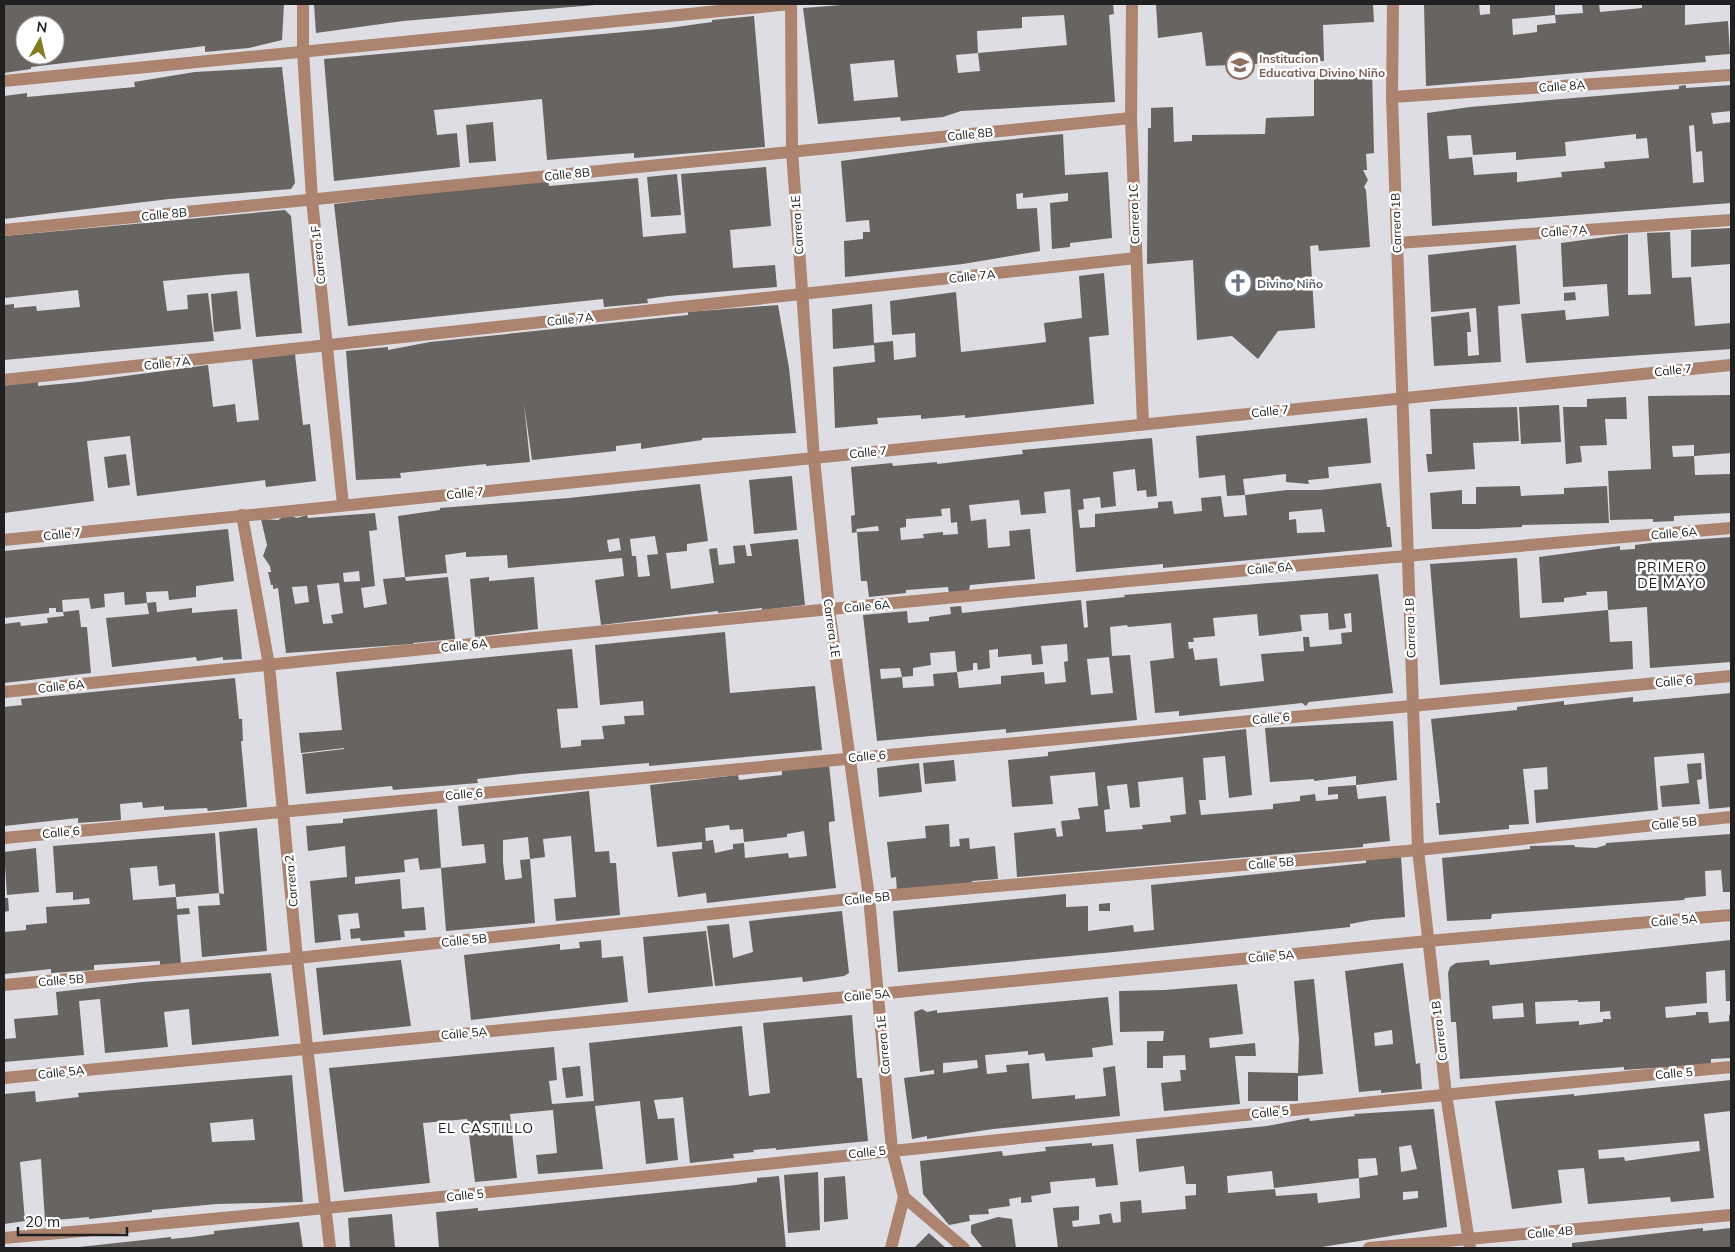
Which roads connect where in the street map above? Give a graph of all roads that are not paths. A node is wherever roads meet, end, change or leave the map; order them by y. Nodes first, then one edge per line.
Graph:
1 (303, 4) edge
2 (791, 4) edge
3 (1132, 4) edge
4 (1393, 4) edge
5 (304, 51) junction
6 (1731, 75) edge
7 (4, 81) edge
8 (1392, 97) junction
9 (1131, 118) junction
10 (792, 152) junction
11 (312, 199) junction
12 (1731, 220) edge
13 (4, 230) edge
14 (1397, 242) junction
15 (1136, 258) junction
16 (802, 294) junction
17 (328, 345) junction
18 (1731, 364) edge
19 (4, 380) edge
20 (1401, 398) junction
21 (1143, 424) junction
22 (814, 458) junction
23 (343, 505) junction
24 (242, 515) junction
25 (1731, 528) edge
26 (4, 540) edge
27 (1408, 555) junction
28 (829, 609) junction
29 (269, 665) junction
30 (1731, 676) edge
31 (4, 692) edge
32 (1412, 705) junction
33 (850, 758) junction
34 (284, 811) junction
35 (1731, 817) edge
36 (4, 838) edge
37 (1418, 850) junction
38 (870, 897) junction
39 (1731, 915) edge
40 (1428, 941) junction
41 (297, 958) junction
42 (4, 986) edge
43 (879, 994) junction
44 (308, 1048) junction
45 (1731, 1067) edge
46 (4, 1078) edge
47 (1446, 1094) junction
48 (892, 1150) junction
49 (904, 1198) junction
50 (325, 1210) junction
51 (1731, 1215) edge
52 (4, 1238) edge
53 (1470, 1244) edge
54 (330, 1248) edge
55 (891, 1248) edge
56 (964, 1248) edge
57 (1369, 1248) edge

1 - 5 street, Carrera 1F
2 - 5 street
2 - 10 street, Carrera 1E
3 - 9 street, Carrera 1C
4 - 8 street, Carrera 1B
5 - 7 street
5 - 11 street, Carrera 1F
6 - 8 street, Calle 8A
8 - 14 street, Carrera 1B
9 - 10 street, Calle 8B
9 - 15 street, Carrera 1C
10 - 11 street, Calle 8B
10 - 16 street, Carrera 1E
11 - 13 street, Calle 8B
11 - 17 street, Carrera 1F
12 - 14 street, Calle 7A
14 - 20 street, Carrera 1B
15 - 16 street, Calle 7A
15 - 21 street, Carrera 1C
16 - 17 street, Calle 7A
16 - 22 street, Carrera 1E
17 - 19 street, Calle 7A
17 - 23 street, Carrera 1F
18 - 20 street, Calle 7
20 - 21 street, Calle 7
20 - 27 street, Carrera 1B
21 - 22 street, Calle 7
22 - 23 street, Calle 7
22 - 28 street, Carrera 1E
23 - 24 street, Calle 7
24 - 26 street, Calle 7
24 - 29 street, Carrera 2
25 - 27 street, Calle 6A
27 - 28 street, Calle 6A
27 - 32 street, Carrera 1B
28 - 29 street, Calle 6A
28 - 33 street, Carrera 1E
29 - 31 street, Calle 6A
29 - 34 street, Carrera 2
30 - 32 street, Calle 6
32 - 33 street, Calle 6
32 - 37 street, Carrera 1B
33 - 34 street, Calle 6
33 - 38 street, Carrera 1E
34 - 36 street, Calle 6
34 - 41 street, Carrera 2
35 - 37 street, Calle 5B
37 - 38 street, Calle 5B
37 - 40 street, Carrera 1B
38 - 41 street, Calle 5B
38 - 43 street, Carrera 1E
39 - 40 street, Calle 5A
40 - 43 street, Calle 5A
40 - 47 street, Carrera 1B
41 - 42 street, Calle 5B
41 - 44 street, Carrera 2
43 - 44 street, Calle 5A
43 - 48 street, Carrera 1E
44 - 46 street, Calle 5A
44 - 50 street, Carrera 2
45 - 47 street, Calle 5
47 - 48 street, Calle 5
47 - 53 street, Carrera 1B
48 - 49 street, Carrera 1E
48 - 50 street, Calle 5
49 - 55 street, Carrera 1E
49 - 56 street
50 - 52 street, Calle 5
50 - 54 street, Carrera 2
51 - 53 street, Calle 4B
53 - 57 street, Calle 4B

